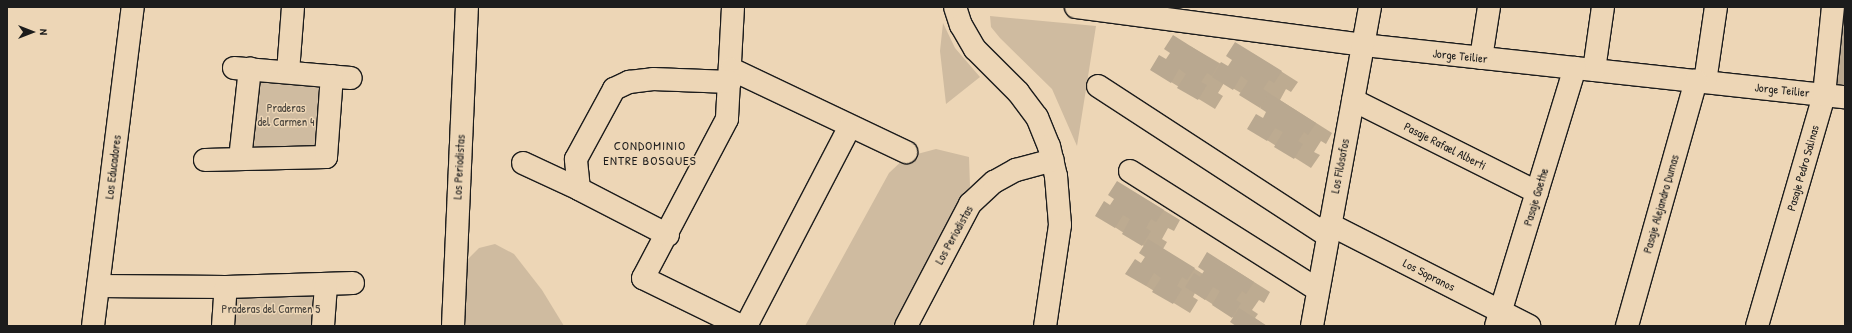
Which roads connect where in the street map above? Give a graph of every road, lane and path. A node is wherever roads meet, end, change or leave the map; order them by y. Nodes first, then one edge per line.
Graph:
1 (133, 7) edge
2 (293, 7) edge
3 (467, 7) edge
4 (733, 7) edge
5 (955, 7) edge
6 (1076, 7) edge
7 (1370, 7) edge
8 (1489, 7) edge
9 (1603, 7) edge
10 (1716, 7) edge
11 (1833, 7) edge
12 (1364, 45) junction
13 (1481, 58) junction
14 (1585, 69) junction
15 (288, 72) junction
16 (730, 76) junction
17 (1700, 82) junction
18 (1098, 86) dead end
19 (1834, 96) edge
20 (1353, 100) junction
21 (850, 126) junction
22 (906, 152) dead end
23 (240, 159) junction
24 (204, 160) dead end
25 (1053, 160) junction
26 (523, 163) dead end
27 (1130, 171) dead end
28 (580, 189) junction
29 (1537, 192) junction
30 (1328, 229) junction
31 (668, 235) junction
32 (353, 284) dead end
33 (326, 285) junction
34 (98, 286) junction
35 (226, 287) junction
36 (1318, 290) junction
37 (1498, 319) edge
38 (913, 320) edge
39 (93, 326) edge
40 (223, 326) edge
41 (323, 326) edge
42 (453, 326) edge
43 (740, 326) edge
44 (746, 326) edge
45 (1045, 326) edge
46 (1312, 326) edge
47 (1529, 326) edge
48 (1627, 326) edge
49 (1757, 326) edge

1 - 34 street, Los Educadores
2 - 15 street
3 - 42 street, Los Periodistas
4 - 16 street
5 - 25 street
6 - 12 street, Jorge Teilier
7 - 12 street, Los Filósofos
8 - 13 street
9 - 14 street, Pasaje Goethe
10 - 17 street, Pasaje Alejandro Dumas
11 - 19 street, Pasaje Pedro Salinas
12 - 13 street, Jorge Teilier
12 - 20 street, Los Filósofos
13 - 14 street, Jorge Teilier
14 - 17 street, Jorge Teilier
14 - 29 street, Pasaje Goethe
15 - 23 street
15 - 23 street
16 - 21 street
16 - 28 street
16 - 31 street
17 - 19 street, Jorge Teilier
17 - 48 street, Pasaje Alejandro Dumas
18 - 30 street, Los Sopranos
19 - 49 street, Pasaje Pedro Salinas
20 - 29 street, Pasaje Rafael Alberti
20 - 30 street, Los Filósofos
21 - 22 street
21 - 44 street
23 - 24 street
25 - 38 street, Los Periodistas
25 - 45 street
26 - 28 street
27 - 36 street
28 - 31 street
29 - 37 street, Pasaje Goethe
30 - 36 street, Los Filósofos
30 - 37 street, Los Sopranos
31 - 43 street
32 - 33 street
33 - 35 street
33 - 41 street
34 - 35 street
34 - 39 street, Los Educadores
35 - 40 street
36 - 46 street, Los Filósofos
37 - 47 street, Los Sopranos

